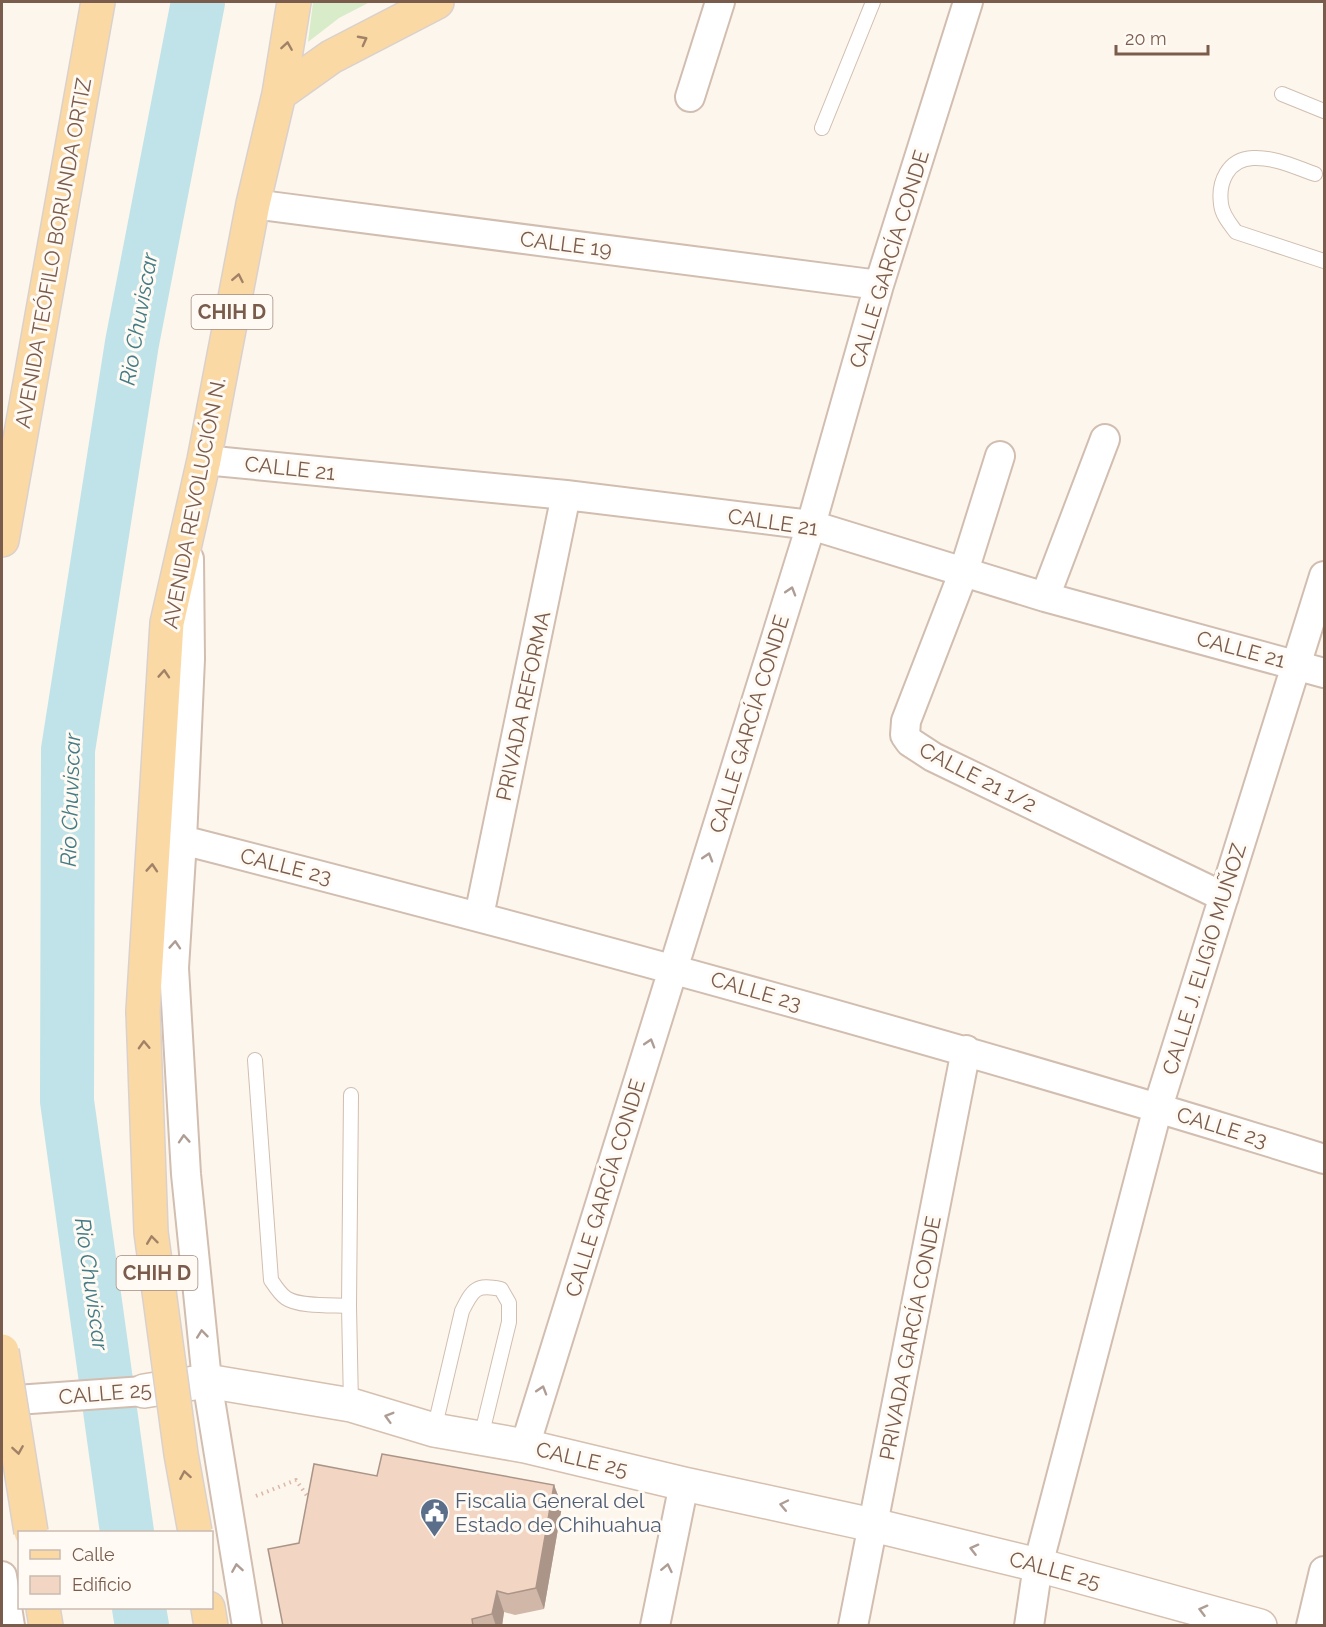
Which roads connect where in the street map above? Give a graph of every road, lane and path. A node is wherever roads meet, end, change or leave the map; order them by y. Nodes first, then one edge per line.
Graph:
1 (98, 2) edge
2 (294, 2) edge
3 (436, 2) edge
4 (720, 2) edge
5 (873, 2) edge
6 (969, 2) edge
7 (279, 94) junction
8 (1282, 94) dead end
9 (690, 97) dead end
10 (1324, 111) edge
11 (822, 128) dead end
12 (1316, 174) dead end
13 (253, 204) junction
14 (1324, 261) edge
15 (879, 285) junction
16 (1105, 439) dead end
17 (1000, 456) dead end
18 (204, 460) junction
19 (7, 466) edge
20 (566, 495) junction
21 (811, 525) junction
22 (188, 532) junction
23 (2, 540) edge
24 (964, 571) junction
25 (1324, 576) edge
26 (1045, 597) junction
27 (1297, 664) junction
28 (1324, 673) edge
29 (182, 840) junction
30 (1224, 897) junction
31 (479, 916) junction
32 (673, 968) junction
33 (966, 1050) junction
34 (255, 1060) dead end
35 (351, 1095) dead end
36 (1158, 1107) junction
37 (1324, 1159) edge
38 (349, 1306) junction
39 (2, 1351) edge
40 (207, 1381) junction
41 (144, 1391) joint
42 (2, 1401) edge
43 (351, 1406) junction
44 (434, 1430) junction
45 (481, 1437) junction
46 (525, 1446) junction
47 (684, 1484) junction
48 (312, 1503) edge
49 (228, 1508) junction
50 (873, 1525) junction
51 (31, 1531) edge
52 (195, 1531) edge
53 (1038, 1565) junction
54 (1324, 1571) edge
55 (2, 1576) edge
56 (43, 1609) edge
57 (208, 1609) edge
58 (10, 1626) edge
59 (46, 1626) edge
60 (211, 1626) edge
61 (247, 1626) edge
62 (655, 1626) edge
63 (853, 1626) edge
64 (1029, 1626) edge
65 (1260, 1626) edge
66 (1311, 1626) edge

1 - 19 main road, AVENIDA TEÓFILO BORUNDA ORTIZ
7 -> 2 main road, AVENIDA REVOLUCIÓN N. / CHIH D
7 -> 3 main road
4 - 9 street
5 - 11 lane
6 - 15 street, CALLE GARCÍA CONDE
7 - 13 main road, AVENIDA REVOLUCIÓN N. / CHIH D
8 - 10 lane
12 - 14 lane
13 - 15 street, CALLE 19
18 -> 13 main road, AVENIDA REVOLUCIÓN N. / CHIH D
15 - 21 street, CALLE GARCÍA CONDE
16 - 26 street
17 - 24 street, CALLE 21 1/2
18 - 20 street, CALLE 21
18 - 22 main road, AVENIDA REVOLUCIÓN N. / CHIH D
19 - 23 main road, AVENIDA TEÓFILO BORUNDA ORTIZ
20 - 21 street, CALLE 21
20 - 31 street, PRIVADA REFORMA
21 - 24 street, CALLE 21
32 -> 21 street, CALLE GARCÍA CONDE
22 - 29 street
52 -> 22 main road, AVENIDA REVOLUCIÓN N. / CHIH D, bridge
24 - 26 street, CALLE 21
24 - 30 street, CALLE 21 1/2
25 - 27 street, CALLE J. ELIGIO MUÑOZ
26 - 27 street, CALLE 21
27 - 28 street, CALLE 21
27 - 30 street, CALLE J. ELIGIO MUÑOZ
29 - 31 street, CALLE 23
40 -> 29 street
30 - 36 street, CALLE J. ELIGIO MUÑOZ
31 - 32 street, CALLE 23
32 - 33 street, CALLE 23
46 -> 32 street, CALLE GARCÍA CONDE
33 - 36 street, CALLE 23
33 - 50 street, PRIVADA GARCÍA CONDE
34 - 38 lane
35 - 38 lane
36 - 37 street, CALLE 23
36 - 53 street, CALLE J. ELIGIO MUÑOZ
38 - 43 lane
39 -> 51 main road, bridge
40 - 41 street, CALLE 25
40 - 43 street, CALLE 25
40 - 49 street
41 - 42 street, CALLE 25
44 -> 43 street, CALLE 25
44 - 45 street, CALLE 25
44 - 45 lane
45 - 46 street, CALLE 25
46 - 47 street, CALLE 25
50 -> 47 street, CALLE 25
62 -> 47 street
48 - 49 path
61 -> 49 street
53 -> 50 street, CALLE 25
50 - 63 street, PRIVADA GARCÍA CONDE
53 - 64 street, CALLE J. ELIGIO MUÑOZ
65 -> 53 street, CALLE 25
54 - 66 street
55 - 58 street
56 - 59 main road
57 - 60 main road

